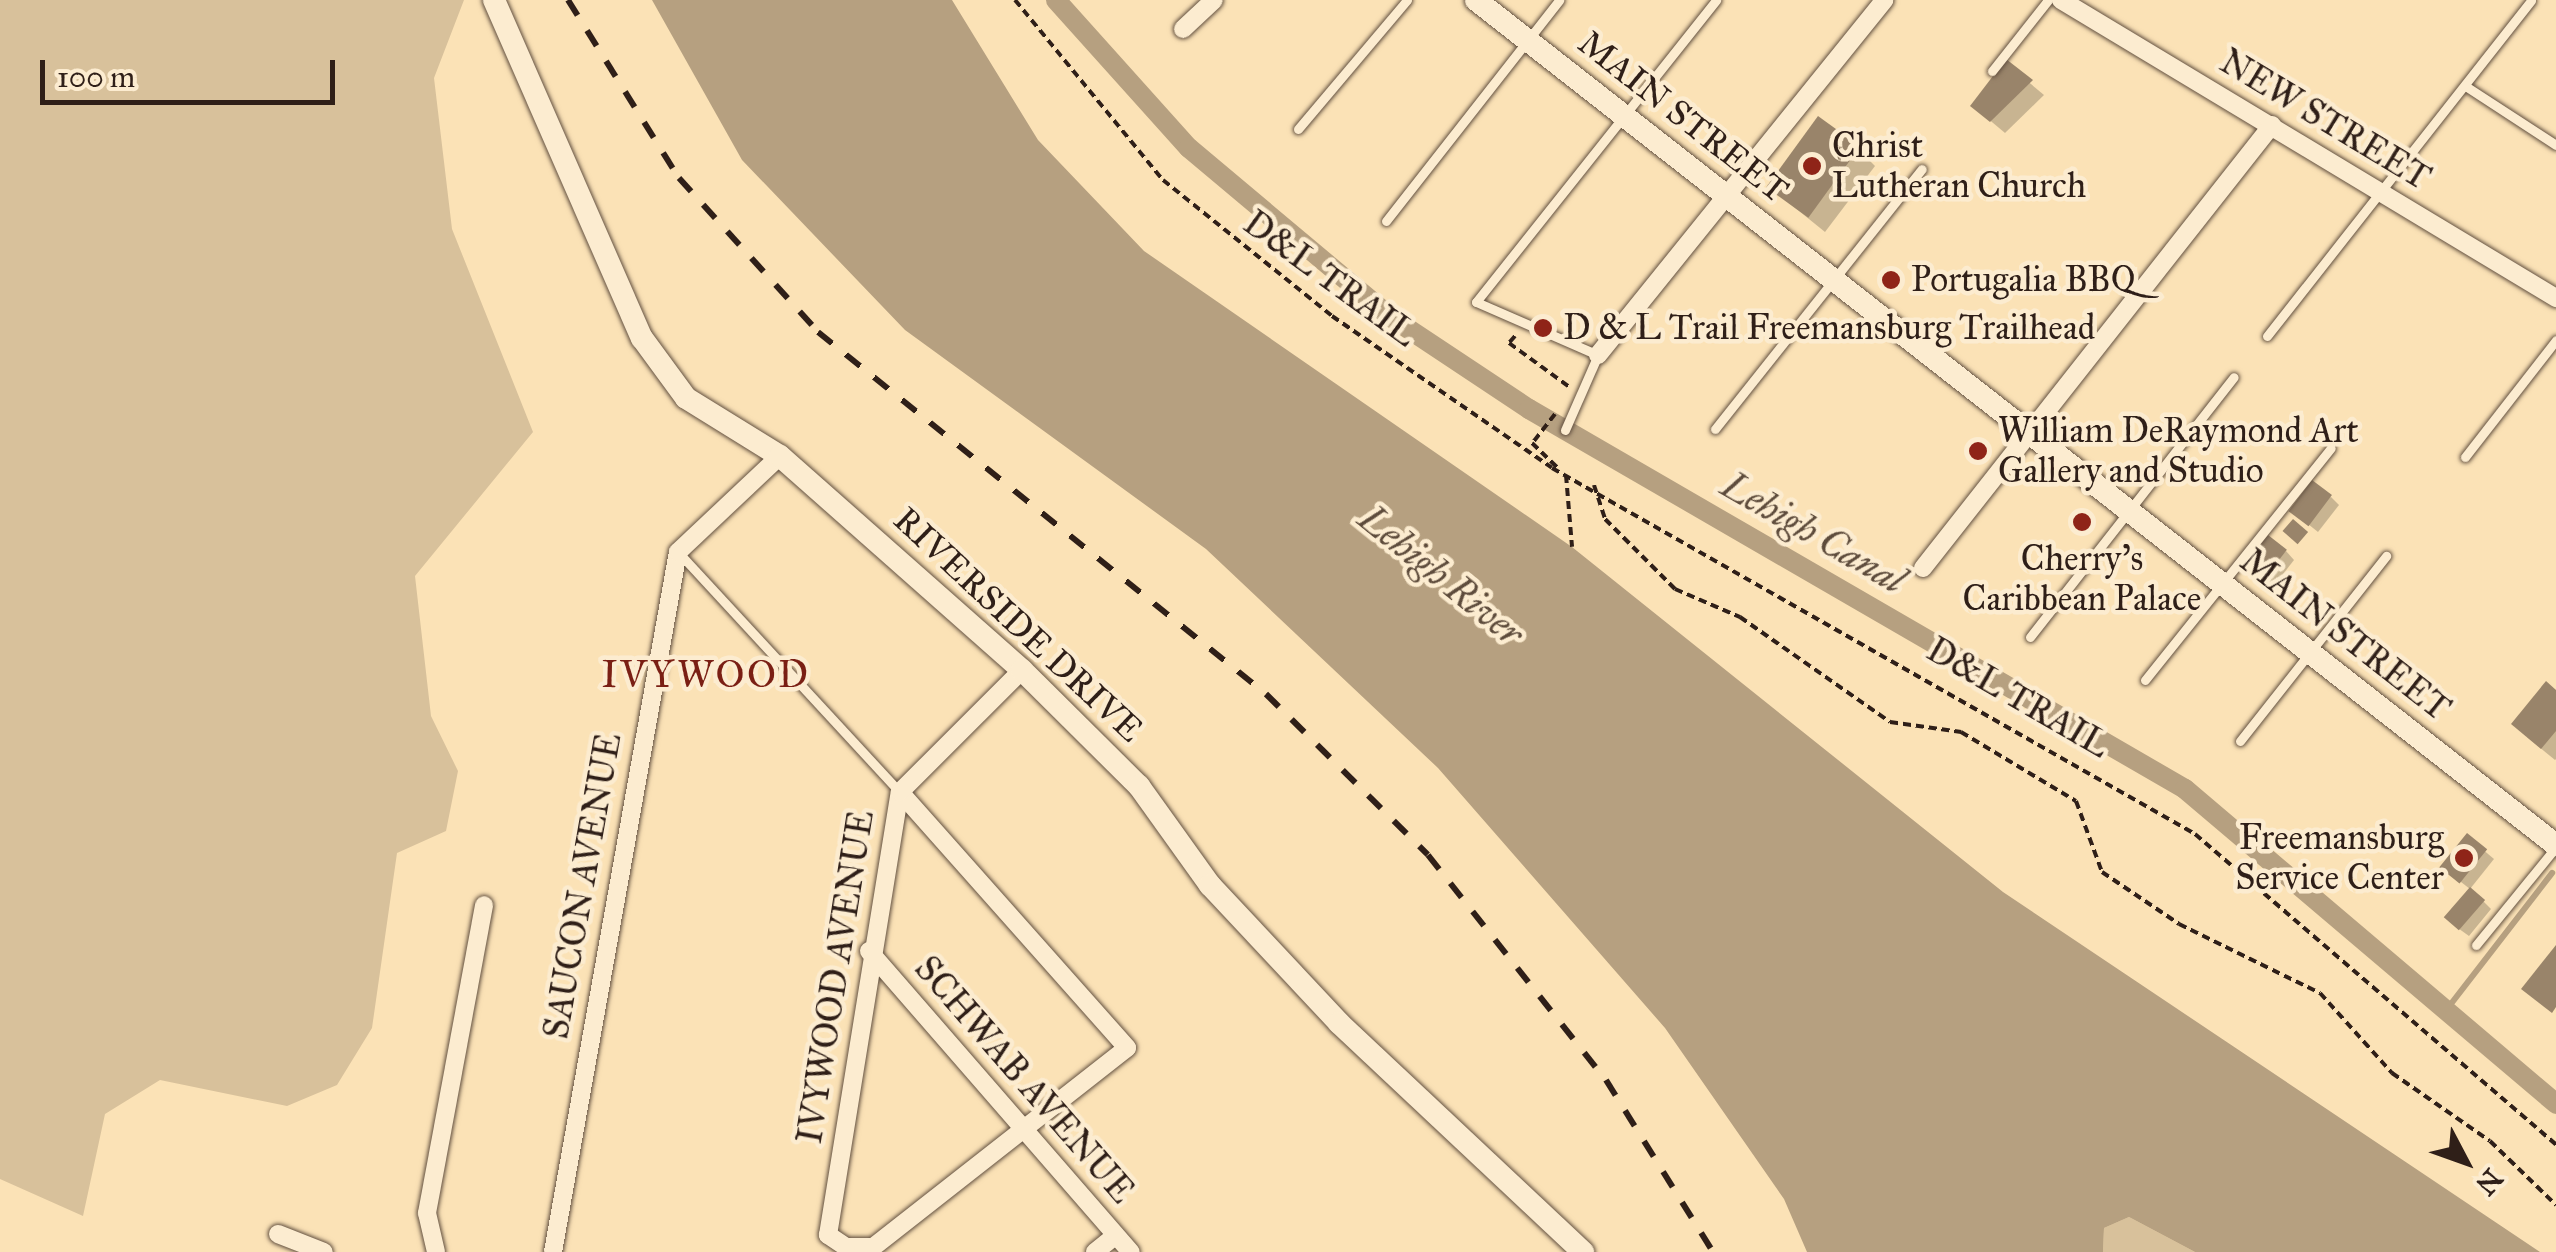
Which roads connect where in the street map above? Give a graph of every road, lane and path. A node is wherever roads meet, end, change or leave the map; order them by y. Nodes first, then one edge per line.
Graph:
1 (494, 0) edge
2 (1015, 0) edge
3 (1214, 0) edge
4 (1406, 0) edge
5 (1476, 0) edge
6 (1559, 0) edge
7 (1716, 0) edge
8 (1884, 0) edge
9 (2048, 0) edge
10 (2061, 0) edge
11 (2531, 0) edge
12 (1182, 29) dead end
13 (1527, 40) junction
14 (1992, 71) dead end
15 (2467, 87) junction
16 (1624, 116) junction
17 (2272, 126) junction
18 (1298, 129) dead end
19 (2556, 145) edge
20 (1922, 170) dead end
21 (2385, 192) junction
22 (1727, 197) junction
23 (1386, 221) dead end
24 (1835, 278) junction
25 (2556, 298) edge
26 (1526, 320) junction
27 (2268, 336) dead end
28 (2556, 340) edge
29 (1598, 355) junction
30 (2234, 377) dead end
31 (1715, 429) dead end
32 (1565, 430) dead end
33 (2032, 431) junction
34 (2331, 448) dead end
35 (780, 456) junction
36 (2465, 457) dead end
37 (1565, 474) junction
38 (1594, 485) junction
39 (2130, 510) junction
40 (1572, 547) dead end
41 (678, 552) junction
42 (2386, 556) dead end
43 (1923, 568) dead end
44 (2224, 584) junction
45 (2030, 637) dead end
46 (2309, 653) junction
47 (1022, 670) junction
48 (2145, 680) dead end
49 (2240, 742) dead end
50 (900, 792) junction
51 (2556, 846) edge
52 (484, 905) dead end
53 (2476, 945) dead end
54 (869, 951) junction
55 (1025, 1129) junction
56 (2556, 1144) edge
57 (2556, 1205) edge
58 (278, 1234) dead end
59 (1116, 1236) junction
60 (324, 1252) edge
61 (436, 1252) edge
62 (553, 1252) edge
63 (1095, 1252) edge
64 (1131, 1252) edge
65 (1583, 1252) edge

1 - 35 street, RIVERSIDE DRIVE
2 - 37 path, D&L TRAIL
3 - 12 street
4 - 18 lane
5 - 13 street, MAIN STREET
6 - 13 lane
7 - 16 lane
8 - 22 street
9 - 14 lane
10 - 17 street, NEW STREET
11 - 15 lane
13 - 16 street, MAIN STREET
13 - 23 lane
15 - 19 lane
15 - 21 lane
16 - 22 street, MAIN STREET
16 - 26 lane
17 - 21 street, NEW STREET
17 - 33 street
20 - 24 lane
21 - 25 street, NEW STREET
21 - 27 lane
22 - 24 street, MAIN STREET
22 - 29 street
24 - 31 lane
24 - 33 street, MAIN STREET
26 - 29 lane
26 - 37 path
28 - 36 lane
29 - 32 lane
30 - 39 lane
33 - 39 street, MAIN STREET
33 - 43 street
34 - 44 lane
35 - 41 street
35 - 47 street, RIVERSIDE DRIVE
37 - 38 path, D&L TRAIL
37 - 40 path
38 - 56 path, D&L TRAIL
38 - 57 path
39 - 44 street, MAIN STREET
39 - 45 lane
41 - 50 lane
41 - 62 street, SAUCON AVENUE
42 - 46 lane
44 - 46 street, MAIN STREET
44 - 48 lane
46 - 49 lane
46 - 51 street, MAIN STREET
47 - 50 street, IVYWOOD AVENUE
47 - 65 street, RIVERSIDE DRIVE
50 - 54 street, IVYWOOD AVENUE
50 - 55 street
51 - 53 lane
52 - 61 street
54 - 55 street, SCHWAB AVENUE
54 - 55 street, IVYWOOD AVENUE
55 - 59 street, SCHWAB AVENUE
58 - 60 street
59 - 63 street
59 - 64 street, SCHWAB AVENUE

